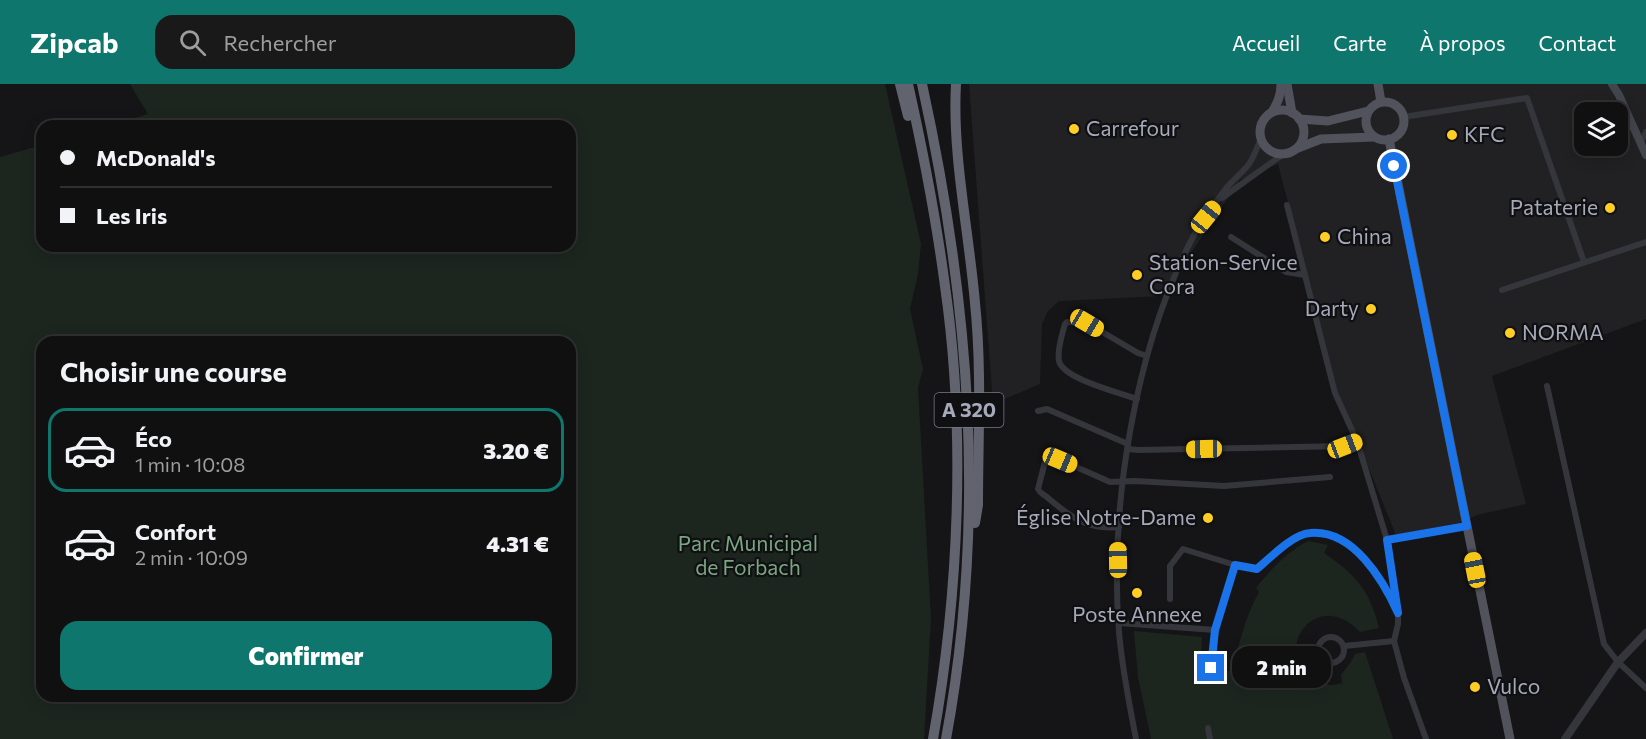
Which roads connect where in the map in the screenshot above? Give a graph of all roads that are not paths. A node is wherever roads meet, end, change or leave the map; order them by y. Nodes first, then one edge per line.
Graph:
1 (900, 84) edge
2 (909, 84) edge
3 (922, 84) edge
4 (956, 84) edge
5 (1281, 84) edge
6 (1287, 84) edge
7 (1378, 84) edge
8 (1612, 84) edge
9 (1382, 102) junction
10 (1368, 111) junction
11 (1272, 112) junction
12 (1296, 116) junction
13 (1403, 117) junction
14 (1646, 132) edge
15 (1374, 137) junction
16 (1260, 139) junction
17 (1389, 139) junction
18 (1641, 142) junction
19 (1298, 148) junction
20 (1282, 155) junction
21 (1646, 155) edge
22 (927, 172) junction
23 (1219, 200) junction
24 (1287, 205) dead end
25 (1231, 237) dead end
26 (1646, 242) edge
27 (1584, 262) junction
28 (1305, 275) junction
29 (1502, 290) dead end
30 (1147, 356) junction
31 (1546, 386) dead end
32 (1137, 399) junction
33 (1038, 411) dead end
34 (1357, 441) junction
35 (1128, 446) junction
36 (1330, 477) dead end
37 (1123, 481) junction
38 (1467, 526) junction
39 (1119, 527) junction
40 (1387, 540) junction
41 (1235, 565) junction
42 (968, 567) junction
43 (1170, 599) dead end
44 (1398, 613) junction
45 (1119, 623) junction
46 (1215, 630) junction
47 (1646, 633) edge
48 (1394, 641) junction
49 (1344, 646) junction
50 (1618, 662) junction
51 (1211, 668) dead end
52 (1646, 688) edge
53 (1208, 728) dead end
54 (933, 739) edge
55 (946, 739) edge
56 (1136, 739) edge
57 (1210, 739) edge
58 (1426, 739) edge
59 (1510, 739) edge
60 (1565, 739) edge

1 - 22 highway
2 - 22 highway, A 320
3 - 42 highway, A 320
4 - 42 highway
5 - 11 main road
6 - 12 main road
7 - 9 main road
8 - 18 main road
9 - 10 main road
9 - 13 main road
10 - 12 main road
10 - 15 main road
11 - 12 main road
11 - 16 main road
12 - 19 main road
13 - 17 main road
13 - 27 street
14 - 18 street
15 - 17 main road
15 - 19 main road
16 - 20 main road
16 - 23 street
17 - 38 main road
18 - 21 main road
19 - 20 main road
20 - 23 street
22 - 54 highway, A 320
23 - 30 street
24 - 28 street
25 - 28 street
26 - 27 street
27 - 29 street
28 - 34 street
30 - 32 street
30 - 32 street
31 - 50 street
32 - 35 street
33 - 35 street
34 - 35 street
34 - 40 street
35 - 37 street
36 - 37 street
37 - 39 street
37 - 39 street
38 - 40 street
38 - 59 main road
39 - 45 street
40 - 44 street
41 - 43 street
41 - 44 street
41 - 46 street
42 - 55 highway, A 320
44 - 48 street
45 - 46 street
45 - 56 street
46 - 51 street
47 - 50 street
48 - 49 street
48 - 58 street
49 - 49 street
50 - 52 street
50 - 60 street
53 - 57 street

